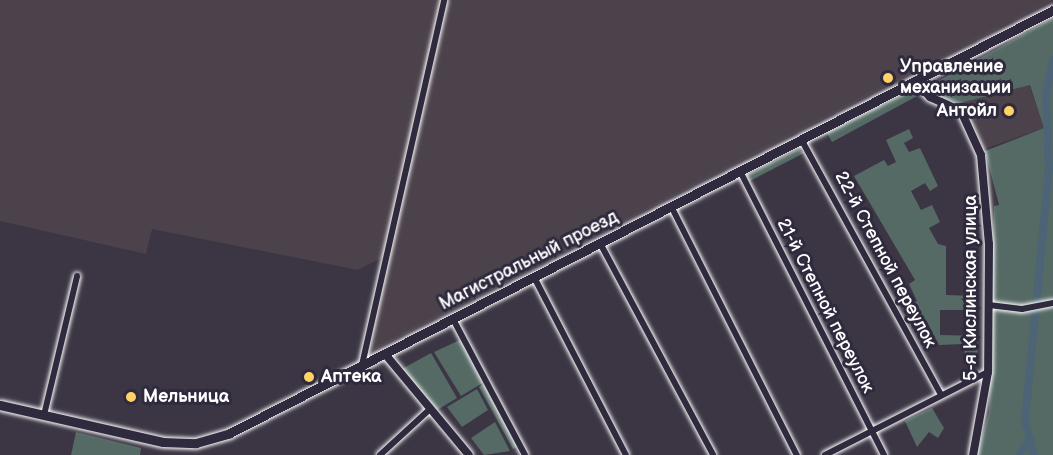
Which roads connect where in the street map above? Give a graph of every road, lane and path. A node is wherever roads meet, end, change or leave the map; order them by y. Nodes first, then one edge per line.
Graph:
1 (444, 0) edge
2 (1053, 10) edge
3 (915, 81) junction
4 (801, 139) junction
5 (740, 171) junction
6 (671, 206) junction
7 (600, 243) junction
8 (77, 276) dead end
9 (534, 277) junction
10 (1053, 303) edge
11 (988, 305) junction
12 (453, 319) junction
13 (385, 354) junction
14 (362, 365) junction
15 (988, 372) junction
16 (941, 395) junction
17 (0, 405) edge
18 (430, 409) junction
19 (44, 415) junction
20 (872, 431) junction
21 (380, 455) edge
22 (469, 455) edge
23 (525, 455) edge
24 (626, 455) edge
25 (713, 455) edge
26 (798, 455) edge
27 (825, 455) edge
28 (884, 455) edge
29 (973, 455) edge

1 - 14 street
2 - 3 main road, Магистральный проезд
3 - 4 main road, Магистральный проезд
3 - 11 street, 5-я Кислинская улица
4 - 5 main road, Магистральный проезд
4 - 16 street, 22-й Степной переулок
5 - 6 main road, Магистральный проезд
5 - 20 street, 21-й Степной переулок
6 - 7 main road, Магистральный проезд
6 - 26 street
7 - 9 main road, Магистральный проезд
7 - 25 street
8 - 19 street
9 - 12 main road, Магистральный проезд
9 - 24 street
10 - 11 street
11 - 15 street, 5-я Кислинская улица
12 - 13 main road, Магистральный проезд
12 - 23 street
13 - 14 main road, Магистральный проезд
13 - 18 street
14 - 19 main road, Магистральный проезд
15 - 16 street
15 - 29 street, 5-я Кислинская улица
16 - 20 street
17 - 19 main road, Магистральный проезд
18 - 21 street
18 - 22 street
20 - 27 street
20 - 28 street, 21-й Степной переулок

